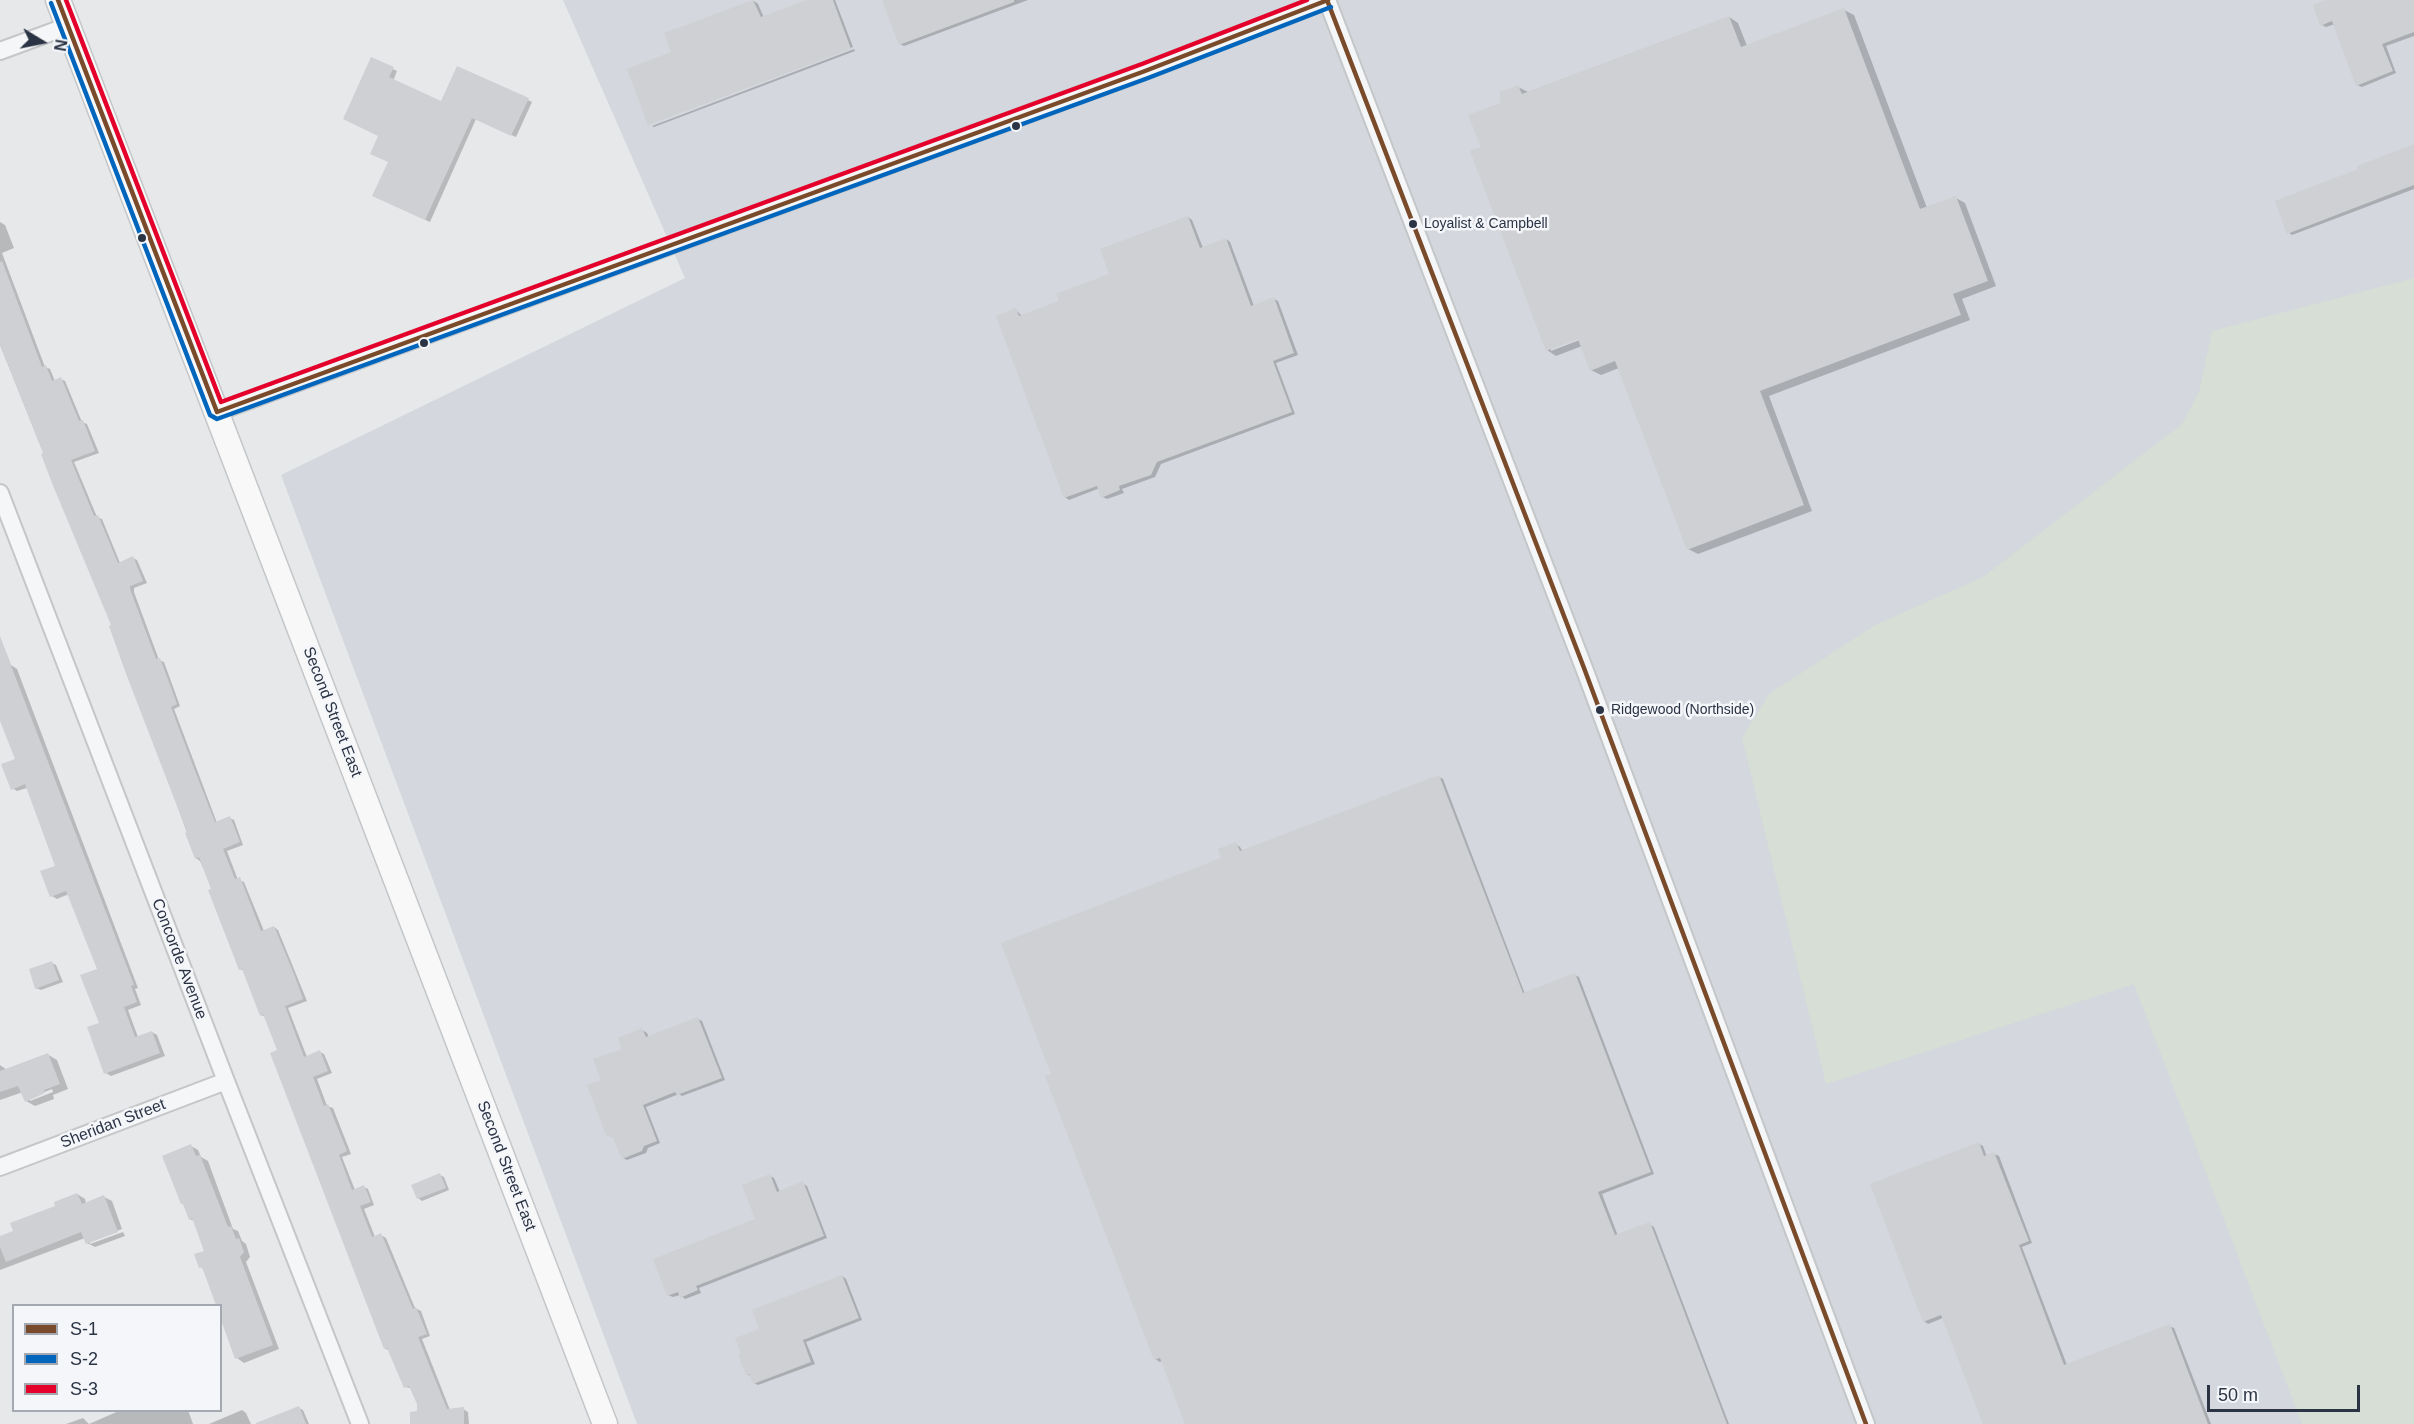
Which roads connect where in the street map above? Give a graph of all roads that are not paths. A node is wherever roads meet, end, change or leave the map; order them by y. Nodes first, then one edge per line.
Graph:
1 (58, 0) edge
2 (1328, 0) edge
3 (68, 26) junction
4 (0, 51) edge
5 (217, 412) junction
6 (0, 493) edge
7 (226, 1081) junction
8 (0, 1167) edge
9 (360, 1424) edge
10 (605, 1424) edge
11 (1866, 1424) edge

1 - 3 main road, Second Street East
2 - 5 street
2 - 11 street
3 - 4 street
3 - 5 main road, Second Street East
5 - 10 main road, Second Street East
6 - 7 street, Concorde Avenue
7 - 8 street, Sheridan Street
7 - 9 street, Concorde Avenue

